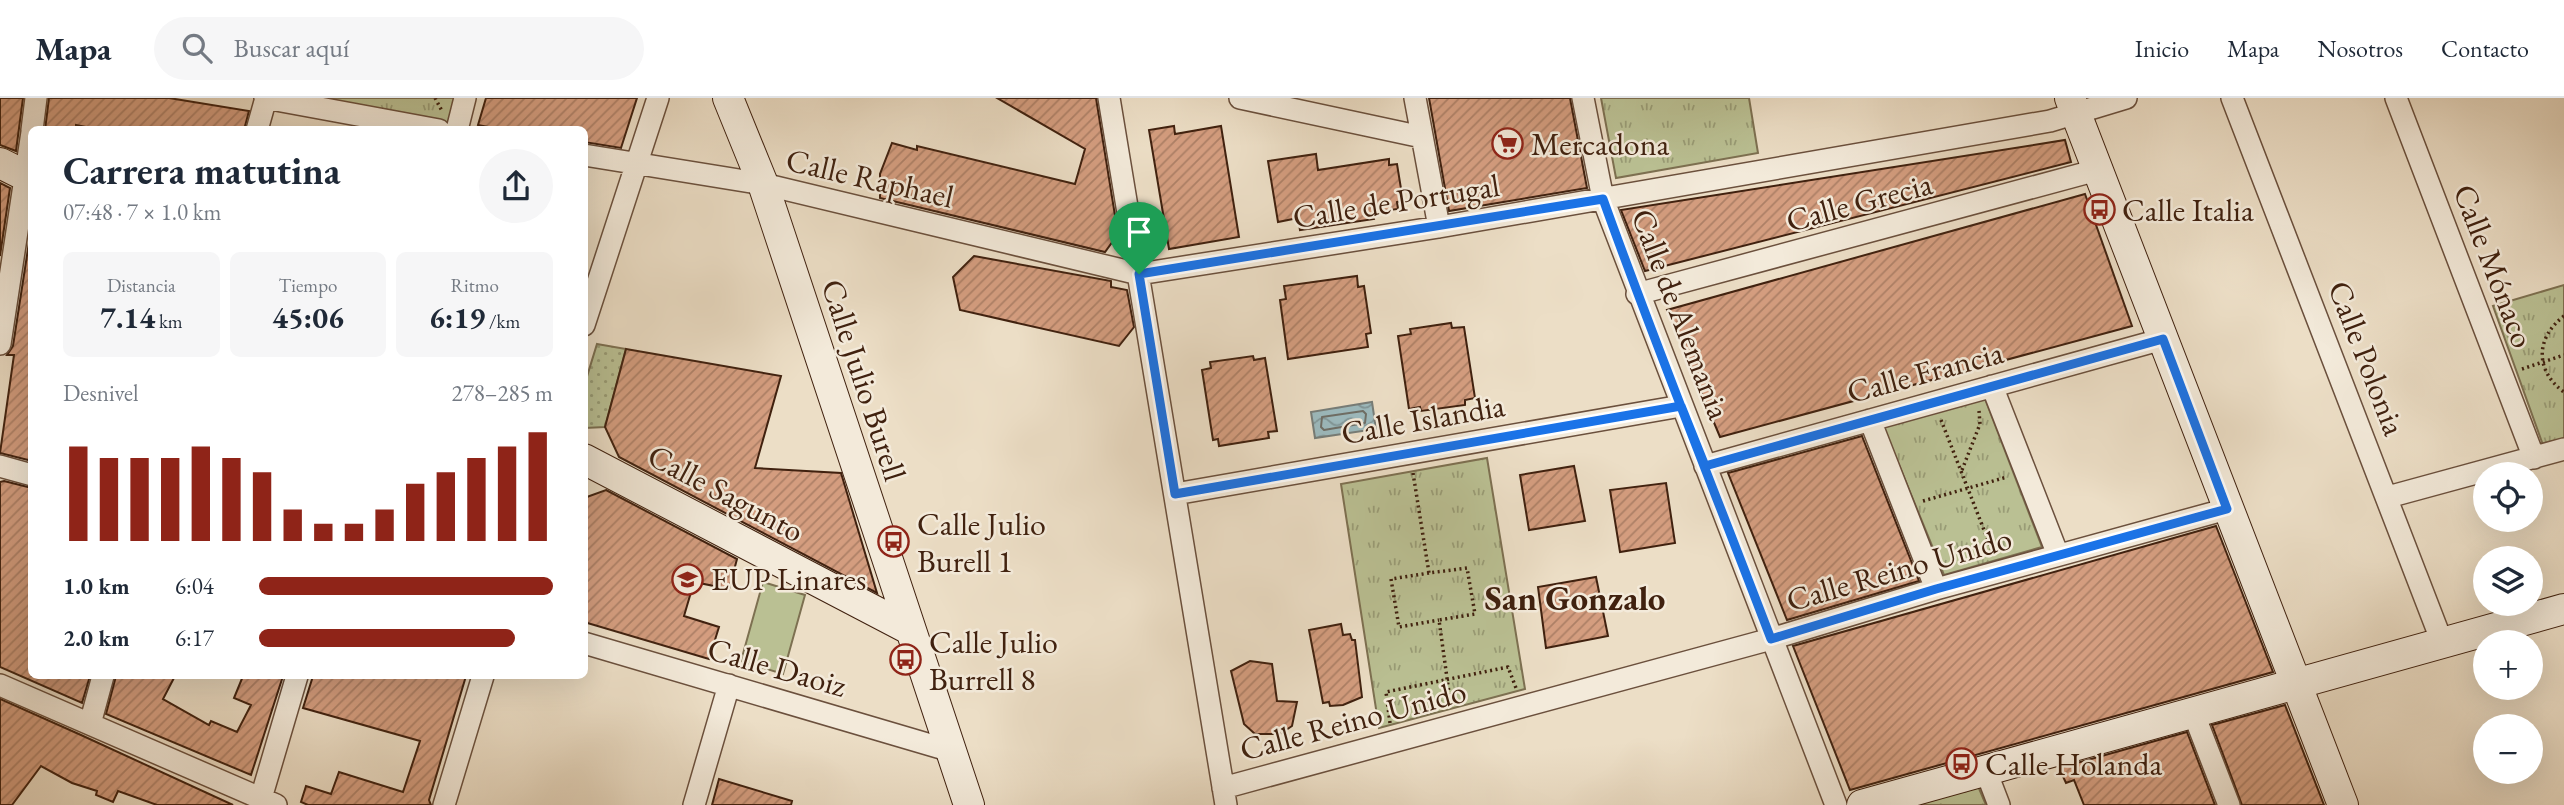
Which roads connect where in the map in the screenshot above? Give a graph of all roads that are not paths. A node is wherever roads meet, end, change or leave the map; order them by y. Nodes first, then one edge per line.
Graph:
1 (36, 98) edge
2 (266, 98) edge
3 (466, 98) edge
4 (658, 98) edge
5 (729, 98) edge
6 (1109, 98) edge
7 (1240, 98) edge
8 (1415, 98) edge
9 (1583, 98) edge
10 (2126, 98) edge
11 (2232, 98) edge
12 (2396, 98) edge
13 (2073, 106) edge
14 (33, 126) edge
15 (258, 126) edge
16 (417, 126) edge
17 (458, 126) edge
18 (1422, 137) junction
19 (28, 144) edge
20 (588, 156) edge
21 (634, 164) junction
22 (2098, 170) junction
23 (19, 172) edge
24 (763, 184) junction
25 (1603, 199) junction
26 (1439, 228) junction
27 (1139, 274) junction
28 (1637, 295) junction
29 (588, 312) edge
30 (2163, 339) junction
31 (0, 344) edge
32 (1985, 394) junction
33 (1681, 406) junction
34 (1870, 420) junction
35 (2564, 449) edge
36 (2534, 457) junction
37 (588, 461) edge
38 (0, 466) edge
39 (1705, 466) junction
40 (28, 474) edge
41 (1175, 494) junction
42 (2388, 498) junction
43 (2227, 509) junction
44 (2058, 555) junction
45 (1936, 589) junction
46 (2564, 609) edge
47 (909, 629) junction
48 (1771, 639) junction
49 (2442, 642) junction
50 (588, 644) edge
51 (102, 679) edge
52 (296, 679) edge
53 (482, 679) edge
54 (2296, 684) junction
55 (0, 685) edge
56 (729, 685) junction
57 (2193, 712) junction
58 (90, 724) junction
59 (951, 751) junction
60 (1986, 771) junction
61 (1224, 797) edge
62 (266, 803) edge
63 (444, 805) edge
64 (694, 805) edge
65 (969, 805) edge
66 (1836, 805) edge
67 (1863, 805) edge
68 (1999, 805) edge
69 (2229, 805) edge
70 (2343, 805) edge

1 - 14 street
2 - 15 street
2 - 16 street
3 - 17 street
4 - 21 street
5 - 24 street, Calle Julio Burell
6 - 27 street
7 - 18 street
8 - 18 street
9 - 25 street, Calle de Alemania
10 - 13 street, Calle de Portugal
11 - 42 street, Calle Polonia
12 - 36 street, Calle Mónaco
13 - 22 street
13 - 25 street, Calle de Portugal
18 - 26 street
19 - 23 street
20 - 21 street, Calle Raphael
21 - 24 street, Calle Raphael
21 - 29 street
22 - 28 street, Calle Grecia
22 - 30 street
23 - 31 street
24 - 27 street, Calle Raphael
24 - 47 street, Calle Julio Burell
25 - 26 street, Calle de Portugal
25 - 28 street, Calle de Alemania
26 - 27 street, Calle de Portugal
27 - 41 street
28 - 33 street, Calle de Alemania
30 - 32 street, Calle Francia
30 - 43 street
32 - 34 street, Calle Francia
32 - 44 street
33 - 39 street, Calle de Alemania
33 - 41 street, Calle Islandia
34 - 39 street, Calle Francia
34 - 45 street
35 - 36 street
36 - 42 street
37 - 47 street, Calle Sagunto
38 - 40 street
39 - 48 street, Calle de Alemania
41 - 61 street
42 - 49 street, Calle Polonia
43 - 44 street, Calle Reino Unido
43 - 54 street
44 - 45 street, Calle Reino Unido
45 - 48 street, Calle Reino Unido
46 - 49 street
47 - 59 street, Calle Julio Burell
48 - 61 street, Calle Reino Unido
48 - 66 street, Calle de Alemania
49 - 54 street
50 - 56 street, Calle Daoiz
51 - 58 street
52 - 62 street
53 - 63 street
54 - 57 street
54 - 70 street
55 - 58 street
56 - 59 street, Calle Daoiz
56 - 64 street
57 - 60 street
57 - 69 street
58 - 62 street
59 - 65 street, Calle Julio Burell
60 - 67 street
60 - 68 street

